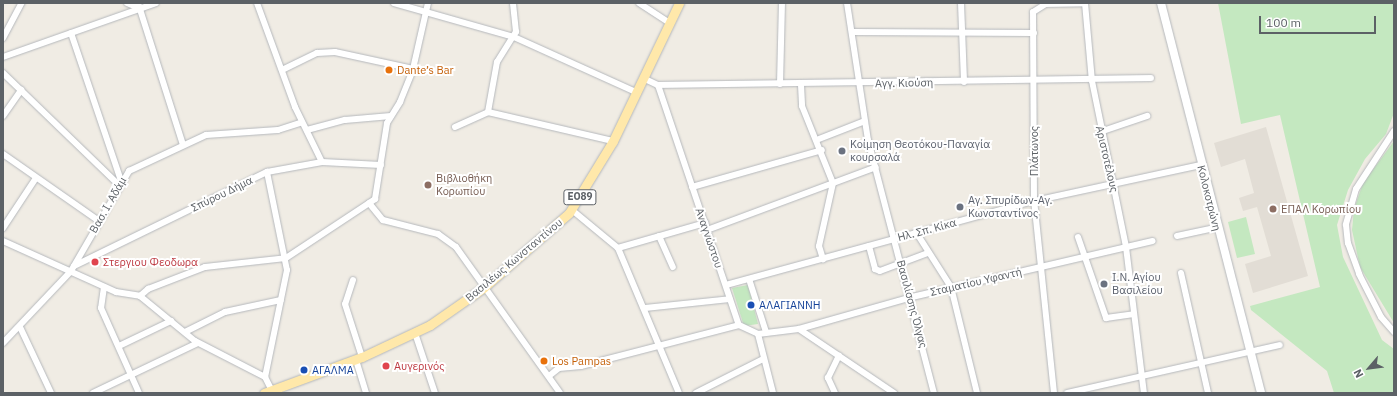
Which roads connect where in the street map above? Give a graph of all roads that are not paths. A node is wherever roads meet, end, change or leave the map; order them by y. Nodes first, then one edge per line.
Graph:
1 (22, 3) edge
2 (127, 3) edge
3 (156, 3) edge
4 (257, 3) edge
5 (394, 3) edge
6 (428, 3) edge
7 (513, 3) edge
8 (639, 3) edge
9 (679, 3) edge
10 (782, 3) edge
11 (847, 3) edge
12 (961, 3) edge
13 (1085, 3) edge
14 (1161, 3) edge
15 (139, 6) edge
16 (425, 13) junction
17 (670, 23) junction
18 (853, 32) junction
19 (962, 32) junction
20 (71, 33) junction
21 (1034, 33) junction
22 (514, 37) junction
23 (3, 38) edge
24 (3, 57) edge
25 (413, 69) junction
26 (282, 70) junction
27 (3, 73) edge
28 (1151, 78) dead end
29 (645, 79) junction
30 (1092, 81) junction
31 (964, 82) junction
32 (1034, 82) junction
33 (780, 84) junction
34 (861, 84) junction
35 (658, 85) junction
36 (801, 85) junction
37 (21, 90) junction
38 (638, 93) junction
39 (488, 112) junction
40 (3, 116) edge
41 (391, 116) junction
42 (1147, 116) dead end
43 (865, 121) junction
44 (302, 122) junction
45 (455, 127) dead end
46 (307, 130) junction
47 (1394, 130) edge
48 (1100, 132) junction
49 (819, 139) junction
50 (613, 142) junction
51 (183, 145) junction
52 (822, 150) junction
53 (3, 154) edge
54 (322, 162) junction
55 (1201, 164) junction
56 (381, 165) junction
57 (876, 168) junction
58 (267, 172) junction
59 (36, 178) junction
60 (120, 183) junction
61 (834, 183) junction
62 (1114, 186) junction
63 (692, 187) junction
64 (1034, 202) junction
65 (369, 203) junction
66 (572, 210) junction
67 (99, 221) junction
68 (705, 223) junction
69 (3, 228) edge
70 (1216, 228) junction
71 (707, 230) junction
72 (916, 232) junction
73 (659, 236) junction
74 (1177, 236) dead end
75 (1078, 237) dead end
76 (895, 238) junction
77 (3, 241) edge
78 (1153, 241) dead end
79 (869, 246) junction
80 (1126, 247) junction
81 (618, 248) junction
82 (928, 253) junction
83 (286, 258) junction
84 (1085, 258) junction
85 (823, 259) junction
86 (902, 262) junction
87 (673, 267) dead end
88 (1043, 267) junction
89 (72, 268) junction
90 (1181, 273) dead end
91 (748, 279) junction
92 (353, 280) dead end
93 (726, 285) junction
94 (104, 287) junction
95 (951, 287) junction
96 (482, 288) junction
97 (140, 296) junction
98 (912, 297) junction
99 (730, 299) junction
100 (281, 300) junction
101 (645, 308) junction
102 (1134, 314) junction
103 (171, 321) junction
104 (739, 325) junction
105 (20, 327) junction
106 (799, 329) junction
107 (185, 332) junction
108 (766, 332) junction
109 (1394, 332) edge
110 (414, 333) junction
111 (758, 334) junction
112 (198, 343) junction
113 (3, 344) edge
114 (1280, 345) dead end
115 (119, 346) junction
116 (660, 346) junction
117 (1248, 354) junction
118 (839, 356) junction
119 (359, 359) junction
120 (763, 359) junction
121 (1202, 365) junction
122 (131, 374) junction
123 (549, 376) junction
124 (265, 377) junction
125 (1141, 377) junction
126 (269, 392) edge
127 (51, 393) edge
128 (93, 393) edge
129 (139, 393) edge
130 (366, 393) edge
131 (435, 393) edge
132 (560, 393) edge
133 (679, 393) edge
134 (696, 393) edge
135 (773, 393) edge
136 (835, 393) edge
137 (894, 393) edge
138 (934, 393) edge
139 (977, 393) edge
140 (1054, 393) edge
141 (1067, 393) edge
142 (1144, 393) edge
143 (1208, 393) edge
144 (1261, 393) edge

1 - 23 street
2 - 15 street
3 - 15 street
4 - 26 street
5 - 16 street
6 - 16 street
7 - 22 street
8 - 17 street
9 - 17 main road, Βασιλέως Κωνσταντίνου / ΕΟ89
10 - 33 street
11 - 18 street, Βασιλίσσης Όλγας
12 - 19 street
13 - 21 street, Πλάτωνος
13 - 30 street, Αριστοτέλους
14 - 55 street, Κολοκοτρώνη
15 - 20 street
15 - 51 street
16 - 22 street
16 - 25 street
17 - 29 main road, Βασιλέως Κωνσταντίνου / ΕΟ89
18 - 19 street
18 - 34 street, Βασιλίσσης Όλγας
19 - 21 street
19 - 31 street
20 - 24 street
20 - 60 street
21 - 32 street, Πλάτωνος
22 - 38 street
22 - 39 street
25 - 26 street
25 - 41 street
26 - 44 street
27 - 37 street
28 - 30 street, Αγγ. Κιούση
29 - 35 street
29 - 38 main road, Βασιλέως Κωνσταντίνου / ΕΟ89
30 - 32 street, Αγγ. Κιούση
30 - 48 street, Αριστοτέλους
31 - 32 street, Αγγ. Κιούση
31 - 34 street, Αγγ. Κιούση
32 - 64 street, Πλάτωνος
33 - 35 street, Αγγ. Κιούση
33 - 36 street, Αγγ. Κιούση
34 - 36 street, Αγγ. Κιούση
34 - 43 street, Βασιλίσσης Όλγας
35 - 63 street, Αναγνώστου
36 - 49 street
37 - 40 street
37 - 60 street
38 - 50 main road, Βασιλέως Κωνσταντίνου / ΕΟ89
39 - 45 street
39 - 50 street
41 - 46 street
41 - 56 street
42 - 48 street
43 - 49 street
43 - 57 street, Βασιλίσσης Όλγας
44 - 46 street
44 - 51 street, Βασ. Ι. Αδάμ
46 - 54 street
47 - 109 street
48 - 62 street, Αριστοτέλους
49 - 52 street
50 - 66 main road, Βασιλέως Κωνσταντίνου / ΕΟ89
51 - 60 street, Βασ. Ι. Αδάμ
52 - 61 street
52 - 63 street
53 - 59 street
54 - 56 street, Σπύρου Δήμα
54 - 58 street, Σπύρου Δήμα
55 - 62 street, Ηλ. Σπ. Κίκα
55 - 70 street, Κολοκοτρώνη
56 - 65 street
57 - 61 street
57 - 76 street, Βασιλίσσης Όλγας
58 - 83 street
58 - 89 street, Σπύρου Δήμα
59 - 67 street
59 - 69 street
60 - 67 street, Βασ. Ι. Αδάμ
61 - 71 street
61 - 85 street
62 - 64 street, Ηλ. Σπ. Κίκα
62 - 80 street, Αριστοτέλους
63 - 68 street, Αναγνώστου
64 - 72 street, Ηλ. Σπ. Κίκα
64 - 88 street, Πλάτωνος
65 - 83 street
65 - 96 street
66 - 81 street
66 - 96 main road, Βασιλέως Κωνσταντίνου / ΕΟ89
67 - 89 street, Βασ. Ι. Αδάμ
68 - 71 street, Αναγνώστου
68 - 73 street
70 - 74 street
70 - 117 street, Κολοκοτρώνη
71 - 93 street, Αναγνώστου
72 - 76 street, Ηλ. Σπ. Κίκα
72 - 82 street
73 - 81 street
73 - 87 street
75 - 84 street
76 - 79 street, Ηλ. Σπ. Κίκα
76 - 86 street, Βασιλίσσης Όλγας
77 - 89 street
78 - 80 street, Σταματίου Υφαντή
79 - 85 street, Ηλ. Σπ. Κίκα
79 - 86 street
80 - 84 street, Σταματίου Υφαντή
80 - 102 street, Αριστοτέλους
81 - 101 street
82 - 86 street
82 - 95 street
83 - 97 street
83 - 100 street
84 - 88 street, Σταματίου Υφαντή
84 - 102 street
85 - 91 street, Ηλ. Σπ. Κίκα
86 - 98 street, Βασιλίσσης Όλγας
88 - 95 street, Σταματίου Υφαντή
88 - 140 street, Πλάτωνος
89 - 94 street
89 - 105 street, Βασ. Ι. Αδάμ
90 - 121 street
91 - 93 street, Ηλ. Σπ. Κίκα
91 - 108 street
92 - 119 street
93 - 99 street, Αναγνώστου
94 - 97 street
94 - 115 street
95 - 98 street, Σταματίου Υφαντή
95 - 139 street
96 - 110 main road, Βασιλέως Κωνσταντίνου / ΕΟ89
96 - 123 street
97 - 103 street
98 - 106 street, Σταματίου Υφαντή
98 - 138 street, Βασιλίσσης Όλγας
99 - 101 street
99 - 104 street, Αναγνώστου
100 - 107 street
100 - 124 street
101 - 116 street
102 - 125 street, Αριστοτέλους
103 - 107 street
103 - 115 street
104 - 111 street
104 - 116 street
105 - 113 street, Βασ. Ι. Αδάμ
105 - 127 street
106 - 108 street, Σταματίου Υφαντή
106 - 118 street
107 - 112 street
108 - 111 street, Σταματίου Υφαντή
110 - 119 main road, Βασιλέως Κωνσταντίνου / ΕΟ89
110 - 131 street
111 - 120 street
112 - 122 street
112 - 124 street
114 - 117 street
115 - 122 street
116 - 123 street
116 - 133 street
117 - 121 street
117 - 144 street, Κολοκοτρώνη
118 - 136 street
118 - 137 street
119 - 126 main road, Βασιλέως Κωνσταντίνου / ΕΟ89
119 - 130 street
120 - 134 street
120 - 135 street
121 - 125 street
121 - 143 street
122 - 128 street
122 - 129 street
123 - 132 street
124 - 126 street
125 - 141 street
125 - 142 street, Αριστοτέλους

